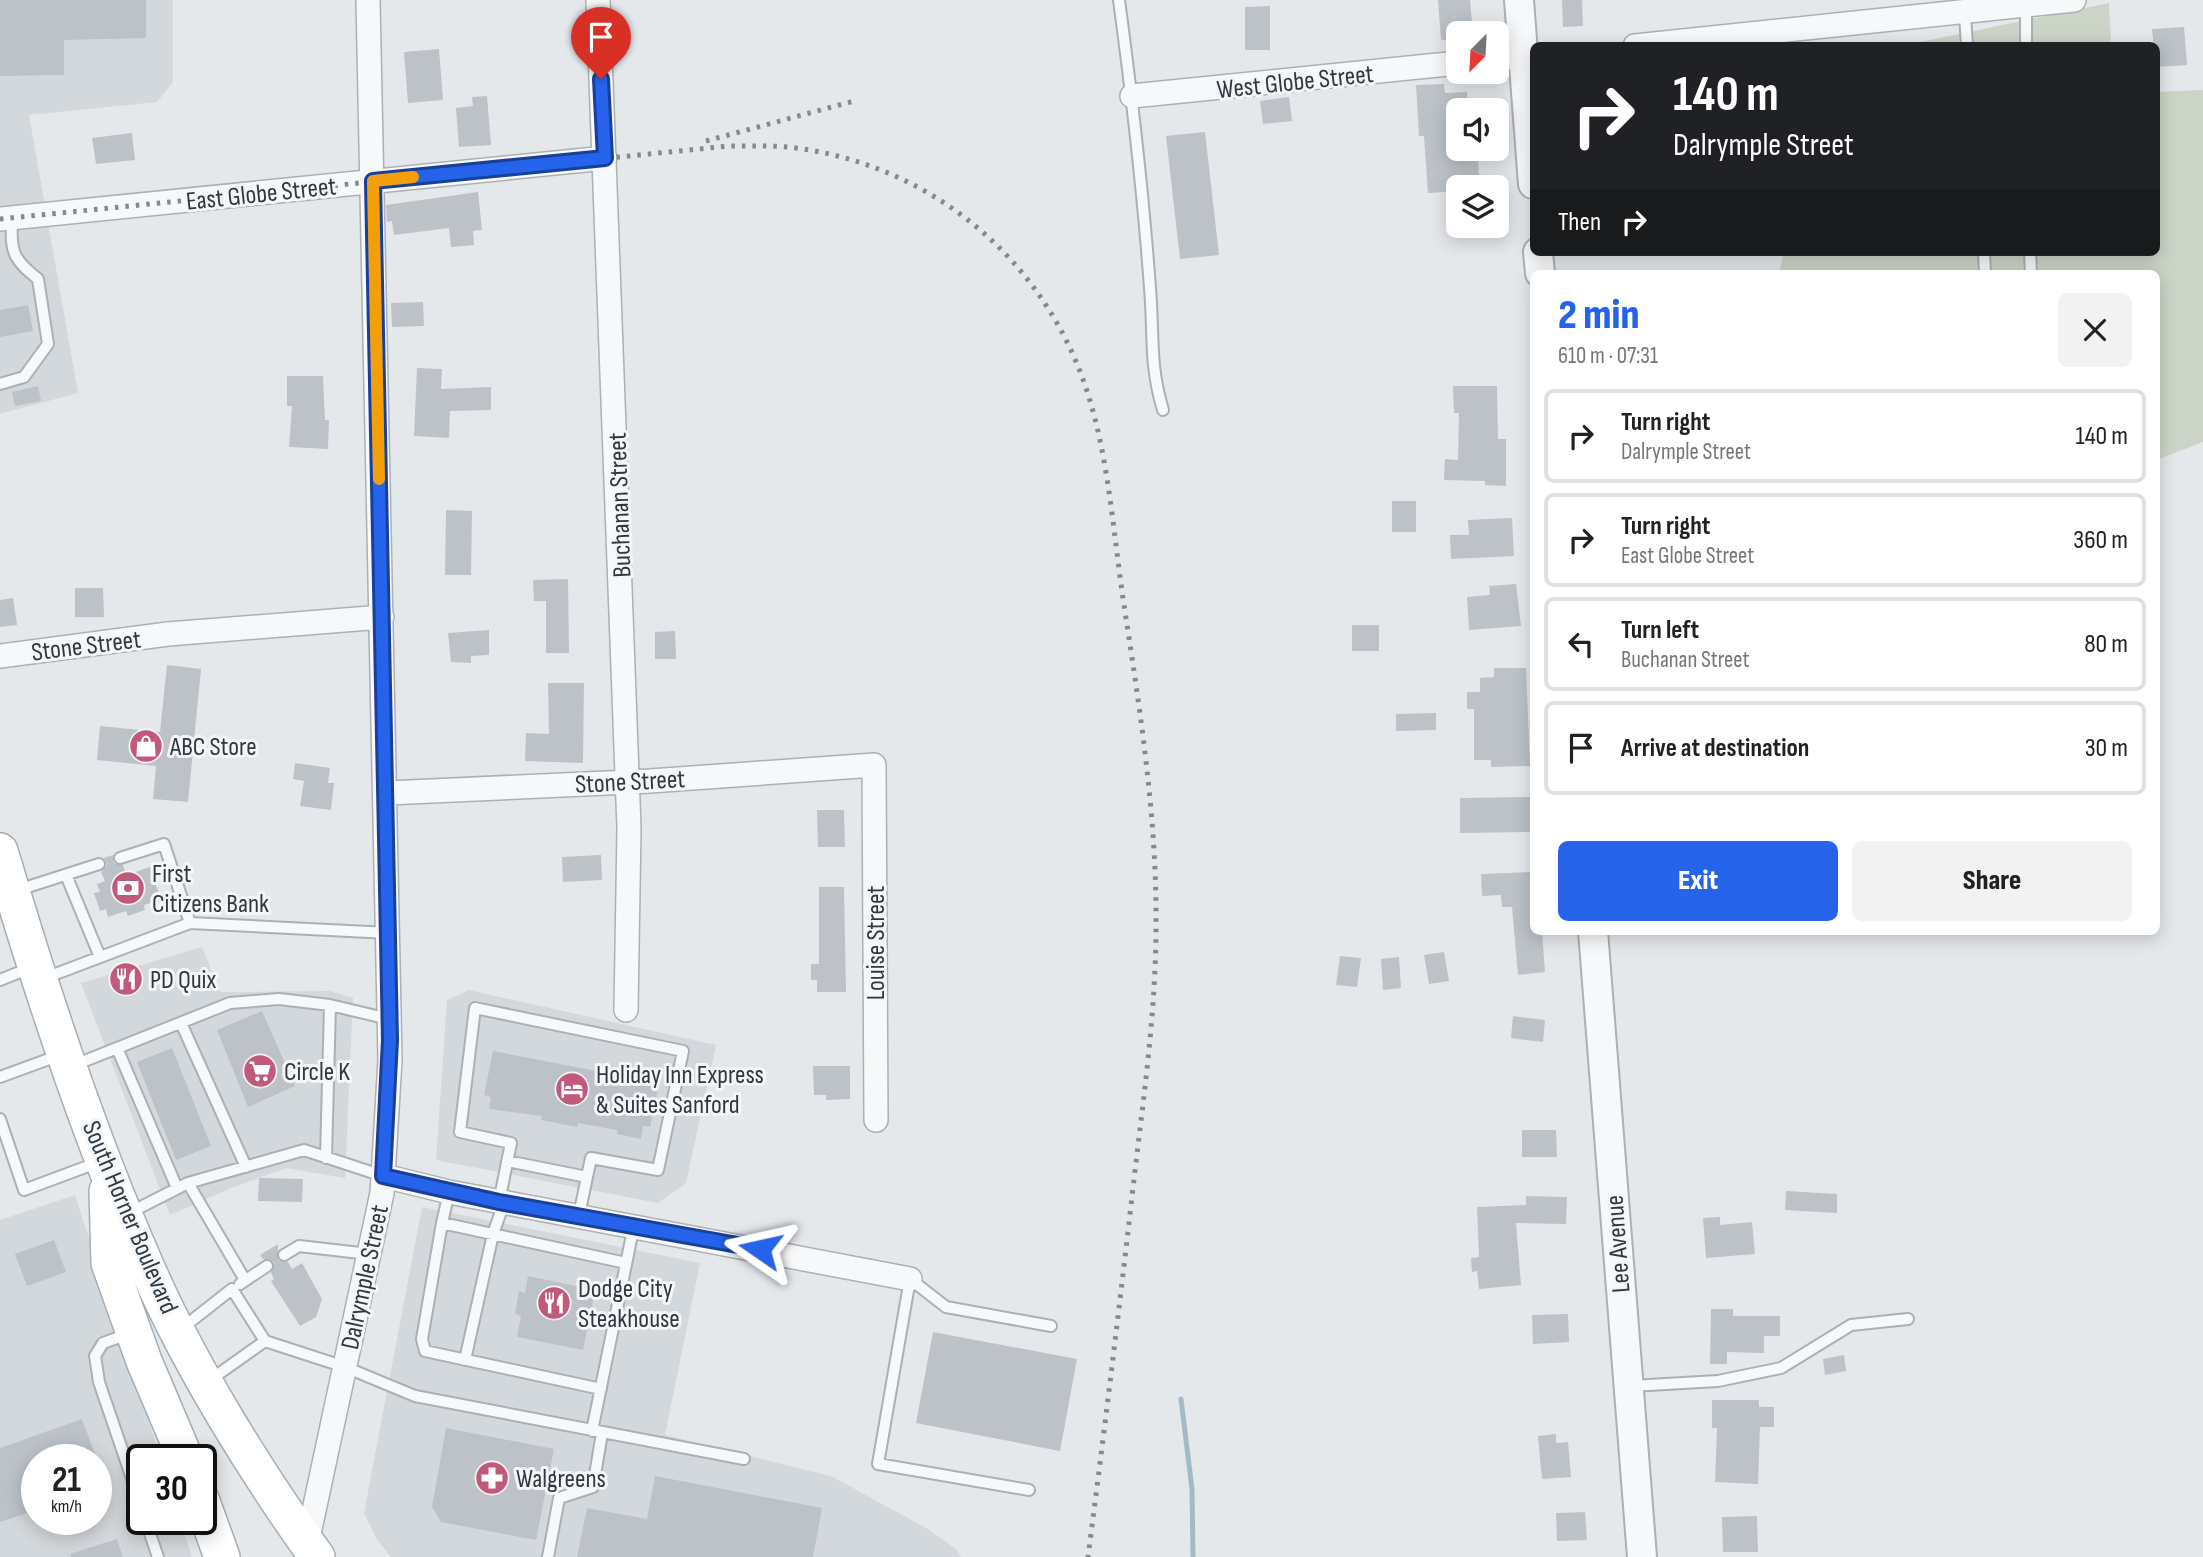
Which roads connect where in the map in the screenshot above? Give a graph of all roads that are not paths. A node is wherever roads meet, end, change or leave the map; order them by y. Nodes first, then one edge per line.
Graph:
1 (368, 0) edge
2 (598, 0) edge
3 (1119, 0) edge
4 (1519, 0) edge
5 (2074, 0) edge
6 (2026, 6) junction
7 (1965, 14) junction
8 (1676, 42) edge
9 (1967, 42) edge
10 (2026, 42) edge
11 (1517, 57) edge
12 (1446, 65) edge
13 (1132, 96) junction
14 (605, 158) junction
15 (1530, 160) edge
16 (373, 181) junction
17 (6, 218) edge
18 (6, 248) edge
19 (0, 384) edge
20 (1163, 410) dead end
21 (382, 617) junction
22 (0, 656) edge
23 (874, 765) joint
24 (628, 781) junction
25 (387, 793) junction
26 (0, 850) edge
27 (120, 858) dead end
28 (99, 864) dead end
29 (66, 875) junction
30 (12, 892) junction
31 (190, 923) junction
32 (389, 933) junction
33 (1593, 935) edge
34 (100, 957) junction
35 (38, 973) junction
36 (0, 980) edge
37 (330, 1005) junction
38 (626, 1010) dead end
39 (390, 1019) junction
40 (181, 1023) junction
41 (117, 1048) junction
42 (69, 1060) junction
43 (0, 1077) edge
44 (0, 1119) edge
45 (876, 1120) dead end
46 (327, 1158) junction
47 (507, 1161) junction
48 (105, 1164) junction
49 (246, 1167) junction
50 (383, 1176) junction
51 (587, 1177) junction
52 (183, 1185) junction
53 (449, 1192) junction
54 (501, 1202) junction
55 (125, 1215) junction
56 (579, 1215) junction
57 (442, 1223) junction
58 (634, 1224) junction
59 (493, 1234) junction
60 (369, 1254) junction
61 (284, 1255) dead end
62 (626, 1263) junction
63 (267, 1266) dead end
64 (910, 1279) junction
65 (246, 1280) junction
66 (232, 1289) junction
67 (1908, 1319) dead end
68 (1051, 1326) dead end
69 (179, 1331) junction
70 (134, 1332) junction
71 (265, 1341) junction
72 (466, 1360) junction
73 (345, 1367) junction
74 (205, 1383) junction
75 (1628, 1386) junction
76 (601, 1389) junction
77 (597, 1432) junction
78 (180, 1444) edge
79 (744, 1459) dead end
80 (126, 1461) edge
81 (1029, 1490) dead end
82 (150, 1535) edge
83 (214, 1535) edge
84 (310, 1552) edge
85 (158, 1557) edge
86 (222, 1557) edge
87 (548, 1557) edge
88 (1642, 1557) edge

1 - 16 street, Dalrymple Street
2 - 14 street, Buchanan Street
3 - 13 lane
4 - 11 street
5 - 6 street
6 - 7 street
6 - 10 lane
7 - 8 street
7 - 9 lane
11 - 15 street
12 - 13 street, West Globe Street
13 - 20 lane
14 - 16 street, East Globe Street
14 - 24 street, Buchanan Street
16 - 17 street, East Globe Street
16 - 21 street, Dalrymple Street
17 - 18 lane
18 - 19 lane
21 - 22 street, Stone Street
21 - 25 street, Dalrymple Street
23 - 24 street, Stone Street
23 - 45 street, Louise Street
24 - 25 street, Stone Street
24 - 38 street, Buchanan Street
25 - 32 street, Dalrymple Street
26 - 30 main road, South Horner Boulevard
27 - 31 lane
28 - 29 lane
29 - 30 lane
29 - 34 lane
30 - 35 main road, South Horner Boulevard
31 - 32 lane
31 - 34 lane
32 - 39 street, Dalrymple Street
33 - 75 street, Lee Avenue
34 - 35 lane
35 - 36 lane
35 - 42 main road, South Horner Boulevard
37 - 39 lane
37 - 40 lane
37 - 46 lane
39 - 50 street, Dalrymple Street
40 - 41 lane
40 - 49 lane
41 - 42 lane
41 - 52 lane
42 - 43 lane
42 - 48 main road, South Horner Boulevard
44 - 48 lane
46 - 49 lane
46 - 50 lane
47 - 51 lane
47 - 51 lane
47 - 54 lane
48 - 55 main road, South Horner Boulevard
48 - 70 main road
49 - 52 lane
50 - 53 street
50 - 60 street, Dalrymple Street
51 - 56 lane
52 - 55 lane
52 - 65 lane
53 - 54 street
53 - 57 lane
54 - 56 street
54 - 59 lane
55 - 69 main road, South Horner Boulevard
56 - 58 street
57 - 59 lane
57 - 72 lane
58 - 62 lane
58 - 64 street
59 - 62 lane
59 - 72 lane
60 - 61 lane
60 - 73 street, Dalrymple Street
62 - 76 lane
63 - 65 lane
64 - 68 lane
64 - 81 lane
65 - 66 lane
66 - 69 lane
66 - 71 lane
67 - 75 lane
69 - 74 main road, South Horner Boulevard
70 - 78 main road
70 - 80 lane
71 - 73 lane
71 - 74 lane
72 - 76 lane
73 - 77 lane
73 - 84 street, Dalrymple Street
74 - 84 main road, South Horner Boulevard
75 - 88 street, Lee Avenue
76 - 77 lane
77 - 79 lane
77 - 87 lane
82 - 85 lane
83 - 86 main road

